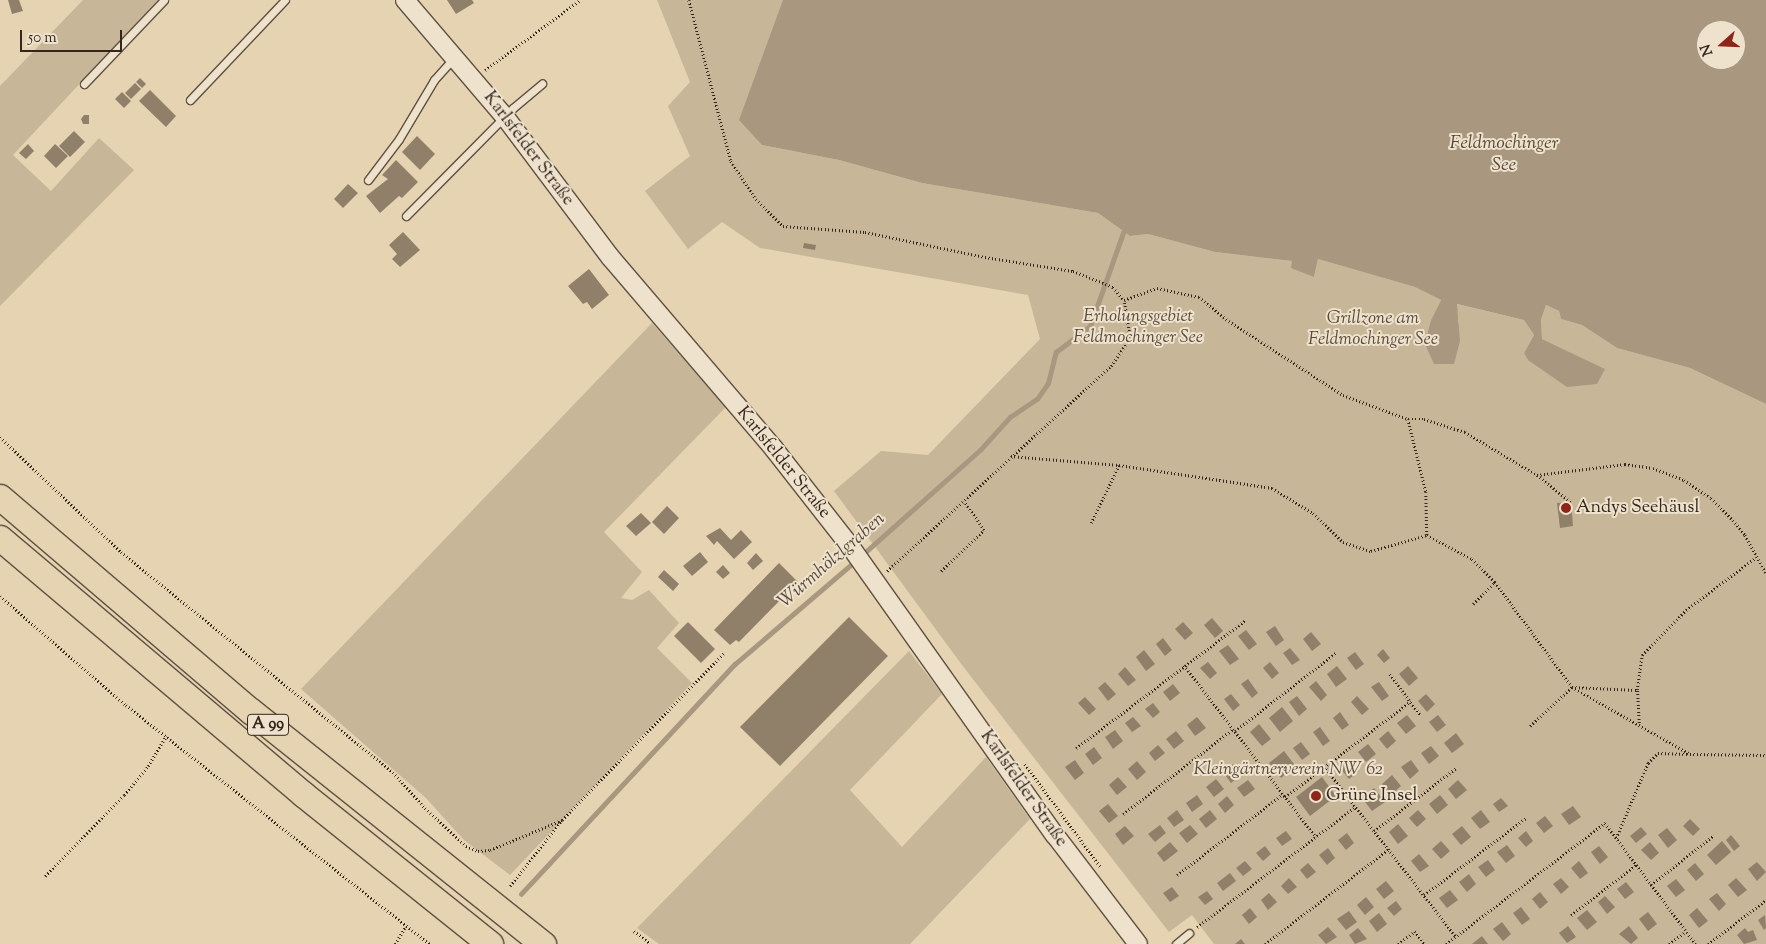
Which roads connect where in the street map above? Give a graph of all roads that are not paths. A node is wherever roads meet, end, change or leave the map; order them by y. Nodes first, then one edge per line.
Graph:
1 (164, 0) edge
2 (285, 0) edge
3 (405, 0) edge
4 (456, 57) junction
5 (84, 84) dead end
6 (542, 84) dead end
7 (190, 100) dead end
8 (505, 117) junction
9 (368, 180) dead end
10 (406, 216) dead end
11 (0, 497) edge
12 (0, 538) edge
13 (1189, 933) road end
14 (490, 944) edge
15 (543, 944) edge
16 (1138, 944) edge
17 (1176, 944) edge

1 - 5 lane
2 - 7 lane
3 - 4 street, Karlsfelder Straße
4 - 8 street, Karlsfelder Straße
4 - 9 lane
6 - 8 lane
8 - 10 lane
8 - 16 street, Karlsfelder Straße
11 - 15 highway, A 99
12 - 14 highway, A 99
13 - 17 lane

